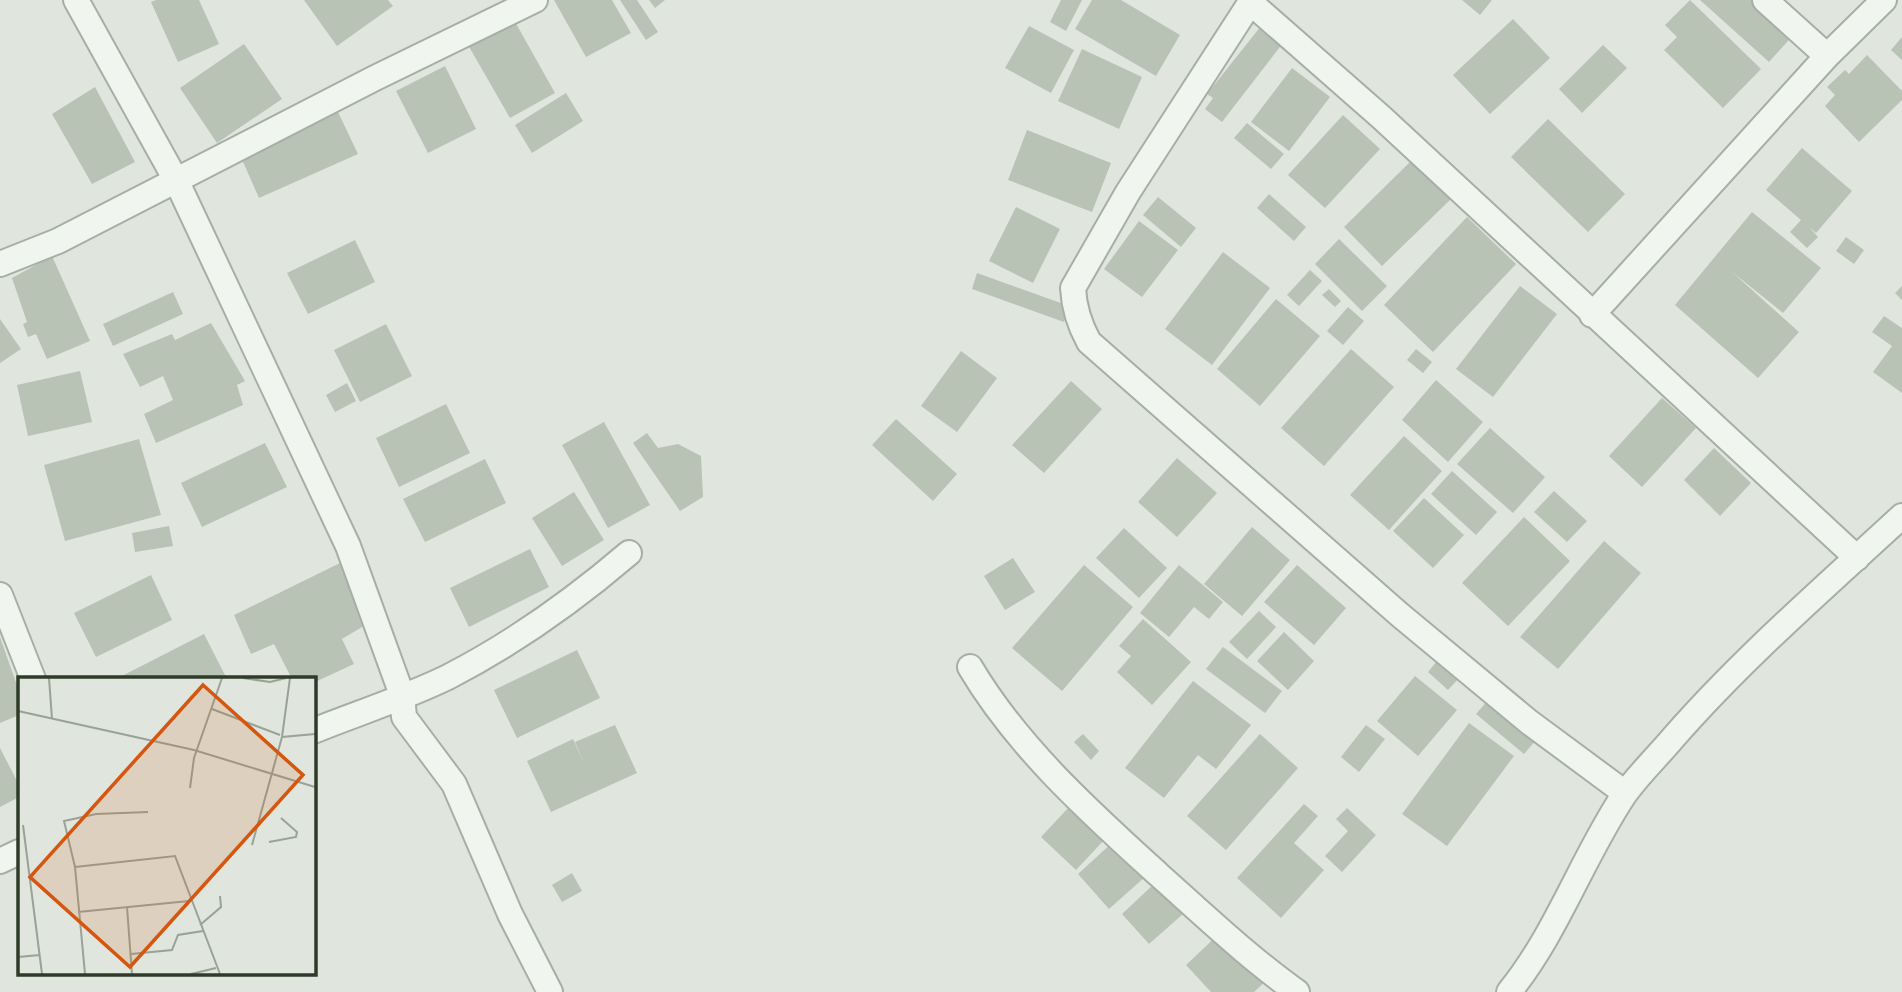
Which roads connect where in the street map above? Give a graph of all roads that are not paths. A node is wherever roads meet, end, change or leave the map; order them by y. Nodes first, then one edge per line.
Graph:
1 (76, 0) edge
2 (535, 0) edge
3 (1765, 0) edge
4 (1884, 0) edge
5 (1252, 1) edge
6 (1827, 56) junction
7 (177, 182) junction
8 (0, 264) edge
9 (1592, 315) junction
10 (1902, 516) edge
11 (629, 553) dead end
12 (1857, 558) junction
13 (0, 595) edge
14 (970, 667) dead end
15 (32, 677) edge
16 (402, 695) junction
17 (315, 730) edge
18 (1625, 793) junction
19 (18, 852) edge
20 (0, 861) edge
21 (551, 992) edge
22 (1297, 992) edge
23 (1509, 992) edge

1 - 7 street
2 - 7 street
3 - 6 street
4 - 6 street
5 - 9 street
5 - 18 street
6 - 9 street
7 - 8 street
7 - 16 street
9 - 12 street
10 - 12 street
11 - 16 street
12 - 18 street
13 - 15 street
14 - 22 street
16 - 17 street
16 - 21 street
18 - 23 street
19 - 20 street

